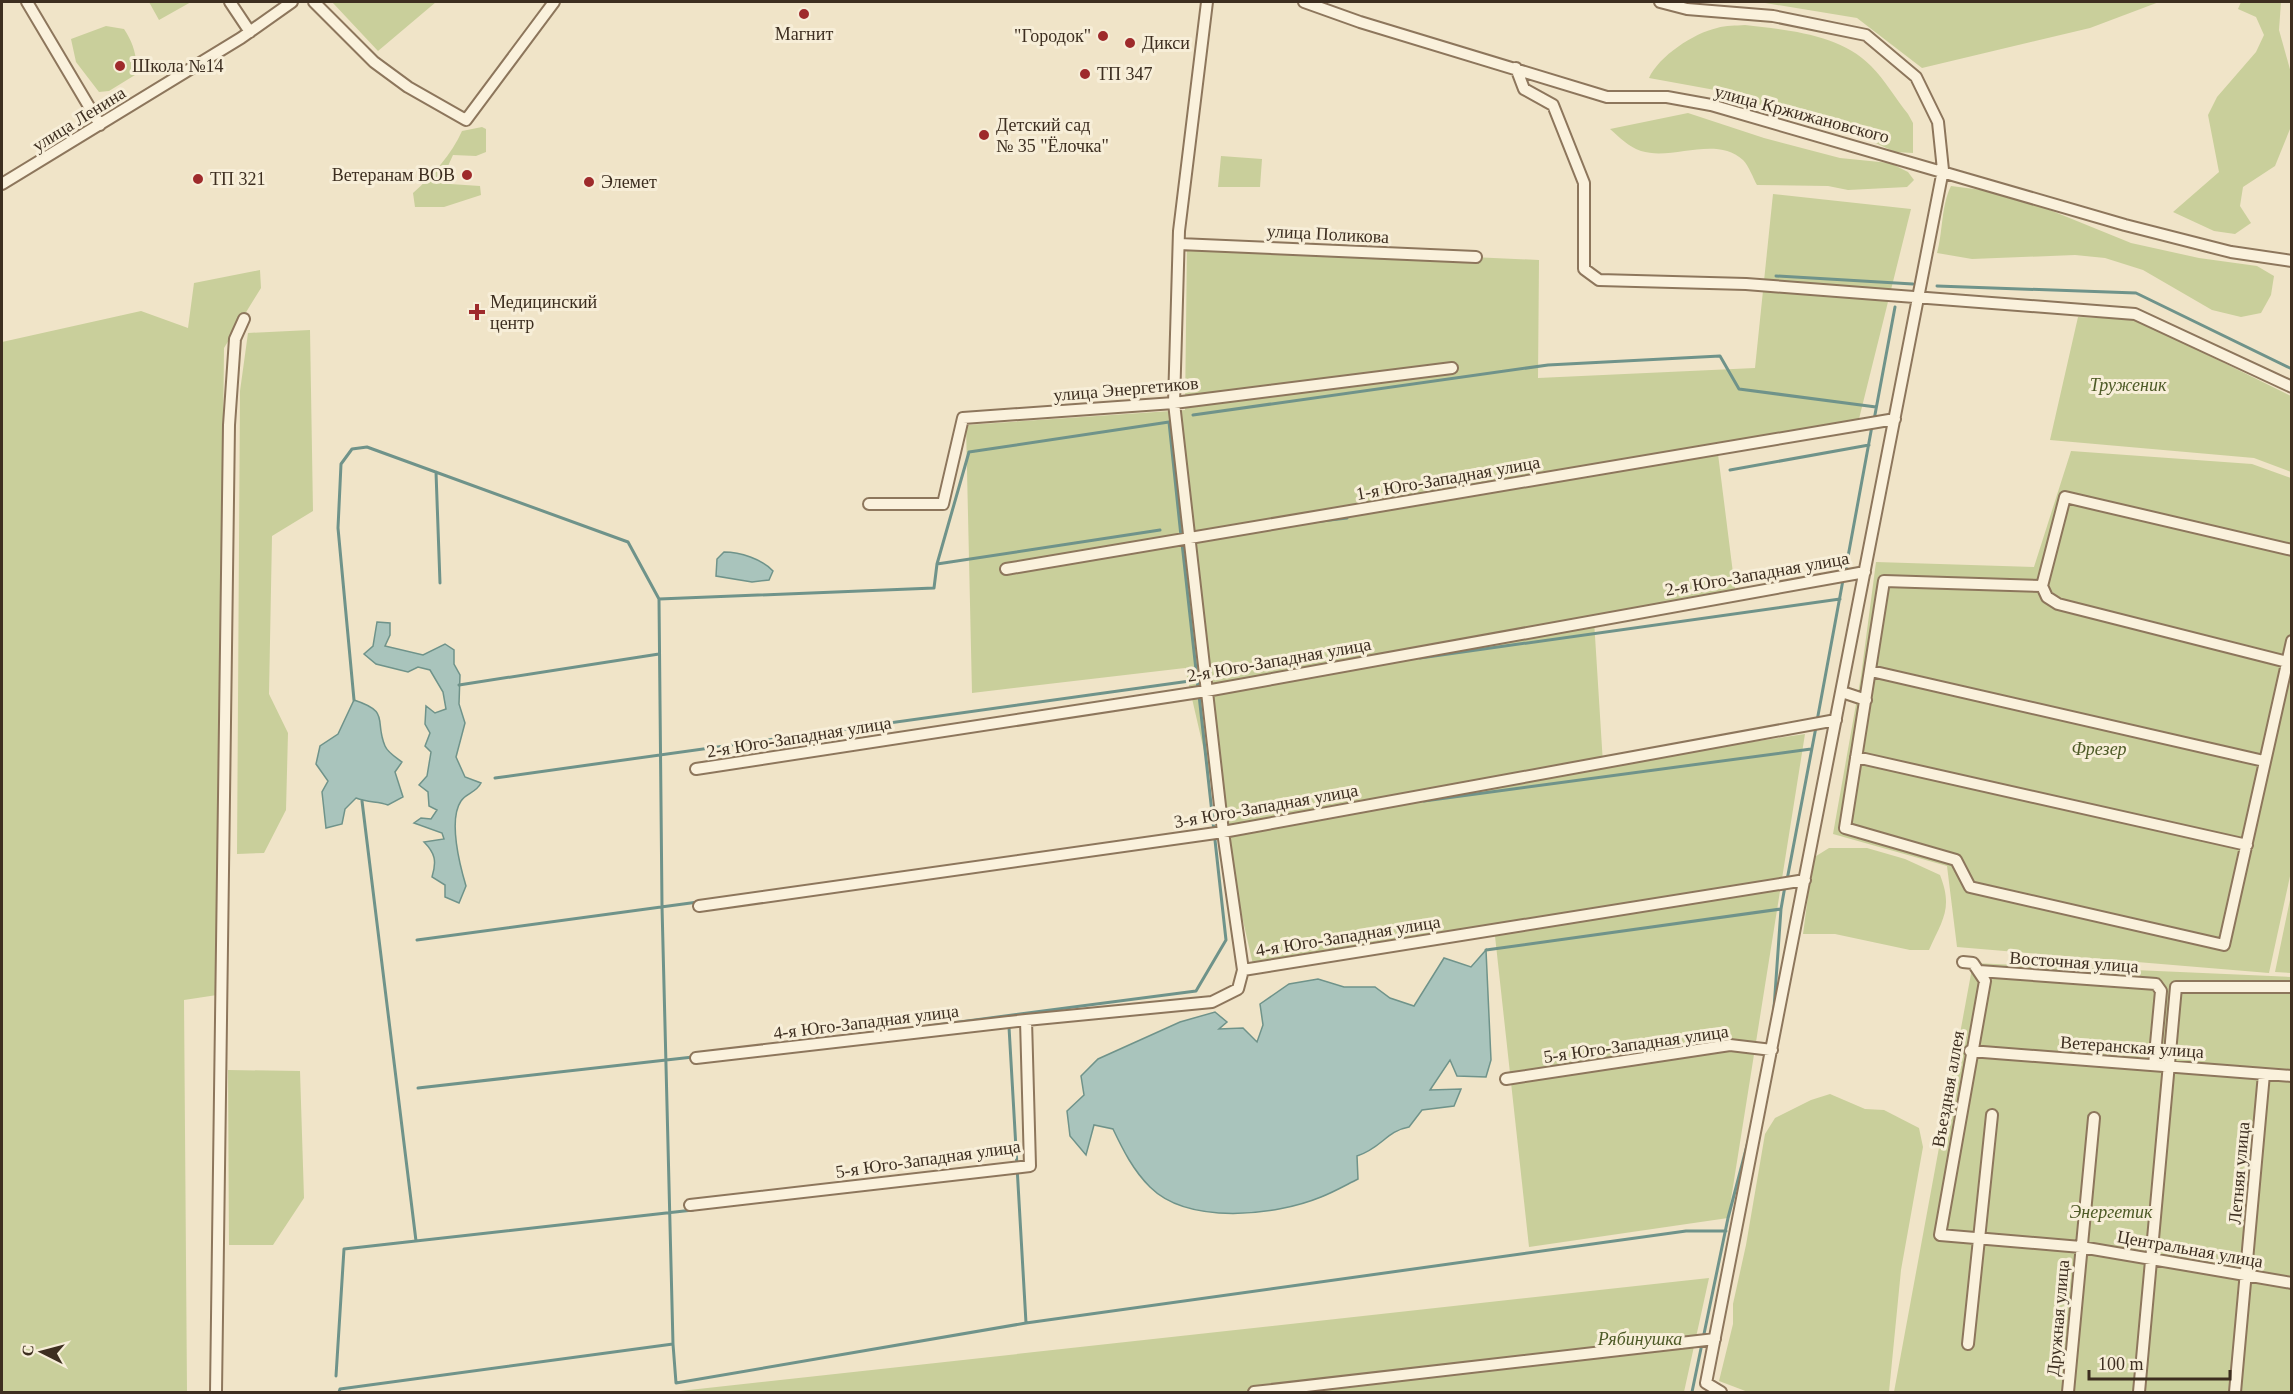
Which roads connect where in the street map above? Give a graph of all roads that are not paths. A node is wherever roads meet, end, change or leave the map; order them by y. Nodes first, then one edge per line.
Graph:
1 (27, 2) edge
2 (230, 2) edge
3 (292, 2) edge
4 (314, 2) edge
5 (554, 2) edge
6 (1207, 2) edge
7 (1305, 2) edge
8 (1660, 2) edge
9 (250, 32) junction
10 (1516, 68) junction
11 (100, 126) junction
12 (1943, 170) junction
13 (2, 184) edge
14 (1179, 244) junction
15 (1476, 257) dead end
16 (2292, 261) edge
17 (1919, 296) junction
18 (244, 319) dead end
19 (1452, 368) dead end
20 (2292, 387) edge
21 (1174, 403) junction
22 (1895, 419) junction
23 (869, 504) dead end
24 (1189, 539) junction
25 (2292, 550) edge
26 (1006, 569) dead end
27 (1865, 572) junction
28 (2042, 586) junction
29 (2292, 640) edge
30 (2287, 662) junction
31 (1870, 671) junction
32 (1206, 691) junction
33 (1842, 692) junction
34 (1866, 700) junction
35 (1836, 720) junction
36 (1856, 757) junction
37 (2264, 761) junction
38 (696, 769) dead end
39 (1223, 832) junction
40 (2247, 845) junction
41 (1805, 880) junction
42 (699, 906) dead end
43 (1963, 962) dead end
44 (1243, 970) junction
45 (1978, 971) junction
46 (2292, 987) edge
47 (1026, 1020) junction
48 (1772, 1050) junction
49 (1970, 1051) junction
50 (696, 1058) dead end
51 (2154, 1065) junction
52 (2167, 1066) junction
53 (2264, 1074) junction
54 (2292, 1076) edge
55 (1506, 1079) dead end
56 (1992, 1115) dead end
57 (2094, 1118) dead end
58 (690, 1205) dead end
59 (1940, 1235) joint
60 (1980, 1239) junction
61 (2081, 1247) junction
62 (2151, 1258) junction
63 (2247, 1275) junction
64 (2292, 1283) edge
65 (1715, 1339) junction
66 (1968, 1344) dead end
67 (216, 1392) edge
68 (1254, 1392) edge
69 (1720, 1392) edge
70 (2068, 1392) edge
71 (2139, 1392) edge
72 (2235, 1392) edge

1 - 11 street
2 - 9 street
3 - 9 street, улица Ленина
4 - 5 street
6 - 14 street
7 - 10 street, улица Кржижановского
8 - 12 street
9 - 11 street, улица Ленина
10 - 12 street, улица Кржижановского
10 - 17 street
11 - 13 street, улица Ленина
12 - 16 street, улица Кржижановского
12 - 17 street
14 - 15 street, улица Поликова
14 - 21 street
17 - 20 street
17 - 22 street
18 - 67 street
19 - 21 street, улица Энергетиков
21 - 23 street, улица Энергетиков
21 - 24 street
22 - 24 street, 1-я Юго-Западная улица
22 - 27 street
24 - 26 street, 1-я Юго-Западная улица
24 - 32 street
25 - 28 street
27 - 32 street, 2-я Юго-Западная улица
27 - 33 street
28 - 30 street
28 - 31 street
29 - 30 street
30 - 37 street
31 - 34 street
31 - 37 street
32 - 38 street, 2-я Юго-Западная улица
32 - 39 street
33 - 34 street
33 - 35 street
34 - 36 street
35 - 39 street, 3-я Юго-Западная улица
35 - 41 street
36 - 40 street
36 - 40 street
37 - 40 street
39 - 42 street, 3-я Юго-Западная улица
39 - 44 street
41 - 44 street, 4-я Юго-Западная улица
41 - 48 street
43 - 45 street
44 - 47 street, 4-я Юго-Западная улица
45 - 49 street, Въездная аллея
45 - 51 street, Восточная улица
46 - 52 street
47 - 50 street, 4-я Юго-Западная улица
47 - 58 street, 5-я Юго-Западная улица
48 - 55 street, 5-я Юго-Западная улица
48 - 65 street
49 - 51 street, Ветеранская улица
49 - 59 street, Въездная аллея
51 - 52 street, Ветеранская улица
52 - 53 street, Ветеранская улица
52 - 62 street
53 - 54 street, Ветеранская улица
53 - 63 street, Летняя улица
56 - 60 street
57 - 61 street, Дружная улица
59 - 60 street, Центральная улица
60 - 61 street, Центральная улица
60 - 66 street
61 - 62 street, Центральная улица
61 - 70 street, Дружная улица
62 - 63 street, Центральная улица
62 - 71 street
63 - 64 street, Центральная улица
63 - 72 street, Летняя улица
65 - 68 street
65 - 69 street

